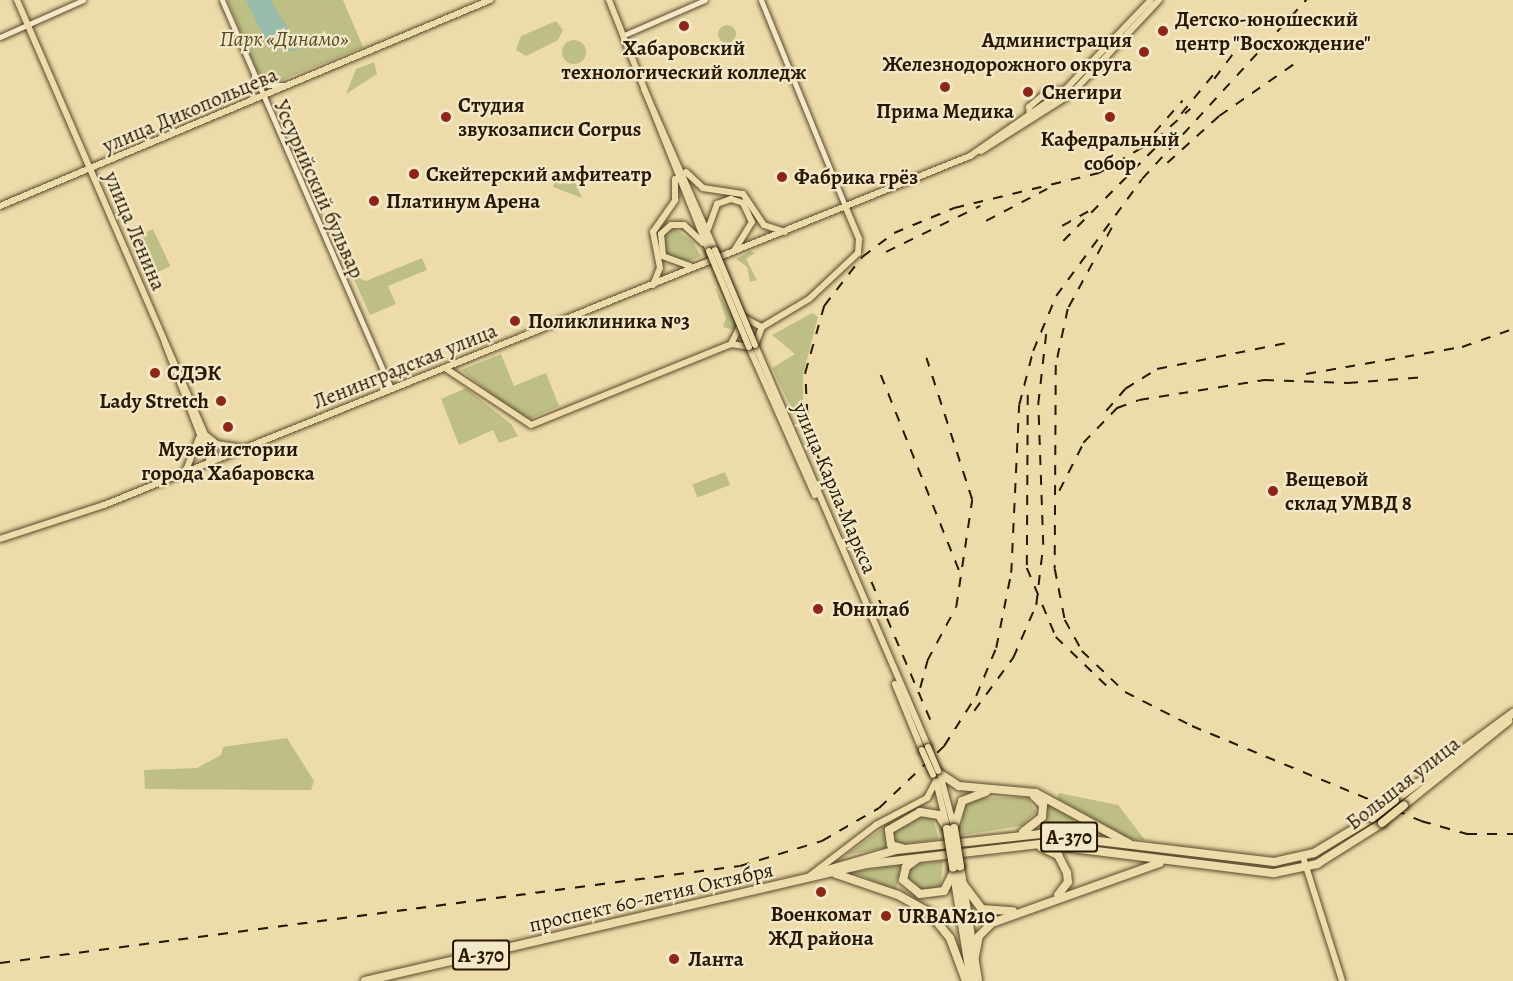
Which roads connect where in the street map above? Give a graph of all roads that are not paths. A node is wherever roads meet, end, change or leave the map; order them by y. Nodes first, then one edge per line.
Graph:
1 (17, 0) edge
2 (82, 0) edge
3 (222, 0) edge
4 (490, 0) edge
5 (609, 0) edge
6 (705, 0) edge
7 (761, 0) edge
8 (1151, 0) edge
9 (1159, 0) edge
10 (29, 25) junction
11 (624, 35) junction
12 (0, 37) edge
13 (251, 74) junction
14 (294, 84) junction
15 (644, 89) junction
16 (261, 98) junction
17 (674, 149) junction
18 (975, 153) junction
19 (91, 169) junction
20 (674, 172) junction
21 (0, 206) edge
22 (846, 208) junction
23 (755, 214) junction
24 (788, 232) junction
25 (712, 250) junction
26 (733, 250) junction
27 (659, 255) junction
28 (697, 265) junction
29 (651, 287) junction
30 (744, 318) junction
31 (740, 326) junction
32 (762, 327) junction
33 (731, 344) junction
34 (752, 346) junction
35 (460, 362) junction
36 (444, 368) junction
37 (461, 376) junction
38 (391, 389) junction
39 (202, 434) junction
40 (244, 448) junction
41 (212, 460) junction
42 (186, 470) junction
43 (0, 541) edge
44 (1513, 714) edge
45 (925, 749) junction
46 (937, 775) junction
47 (951, 829) junction
48 (985, 837) junction
49 (940, 843) junction
50 (1031, 844) junction
51 (1153, 851) junction
52 (924, 856) junction
53 (1303, 857) junction
54 (1172, 863) junction
55 (957, 868) junction
56 (1307, 868) junction
57 (805, 879) junction
58 (963, 884) junction
59 (975, 961) junction
60 (365, 981) edge
61 (966, 981) edge
62 (971, 981) edge
63 (978, 981) edge
64 (1342, 981) edge

1 - 10 main road, улица Ленина
2 - 10 street
3 - 13 street, Уссурийский бульвар
4 - 14 main road, улица Дикопольцева
5 - 11 main road, улица Карла Маркса
6 - 11 street
7 - 22 street
8 - 18 main road
9 - 18 main road
10 - 12 street
10 - 19 main road, улица Ленина
11 - 15 main road, улица Карла Маркса
13 - 14 street
13 - 16 street, Уссурийский бульвар
14 - 16 main road, улица Дикопольцева
15 - 17 main road, улица Карла Маркса
15 - 20 main road, улица Карла Маркса
16 - 19 main road, улица Дикопольцева
16 - 38 street, Уссурийский бульвар
17 - 23 main road
17 - 25 main road, улица Карла Маркса
18 - 22 main road, Ленинградская улица
19 - 21 main road, улица Дикопольцева
19 - 39 main road, улица Ленина
20 - 25 main road, улица Карла Маркса
20 - 27 main road
22 - 24 main road, Ленинградская улица
22 - 32 main road
23 - 24 main road
23 - 25 main road
23 - 26 main road
24 - 26 main road, Ленинградская улица
25 - 27 main road
25 - 30 main road, улица Карла Маркса, bridge
25 - 31 main road, bridge
26 - 28 main road, Ленинградская улица
27 - 28 main road
27 - 29 main road
28 - 29 main road, Ленинградская улица
29 - 35 main road, Ленинградская улица
30 - 32 main road
30 - 34 main road, улица Карла Маркса, bridge
31 - 33 main road
31 - 34 main road, bridge
32 - 34 main road
33 - 34 main road
33 - 37 main road
34 - 45 main road, улица Карла Маркса
34 - 45 main road, улица Карла Маркса
35 - 36 main road, Ленинградская улица
35 - 37 main road
36 - 37 main road
36 - 38 main road, Ленинградская улица
38 - 40 main road, Ленинградская улица
39 - 40 main road
39 - 41 main road, улица Ленина
39 - 42 main road
40 - 41 main road, Ленинградская улица
41 - 42 main road, Ленинградская улица
42 - 43 main road, Ленинградская улица
44 - 53 highway, Большая улица / А-370, bridge
44 - 56 highway, Большая улица / А-370, bridge
45 - 46 main road, bridge
46 - 47 main road
46 - 51 highway
46 - 57 main road
47 - 48 highway
47 - 49 highway
47 - 55 highway, bridge
48 - 49 highway, проспект 60-летия Октября / А-370
48 - 51 highway, проспект 60-летия Октября / А-370
49 - 57 highway, проспект 60-летия Октября / А-370
50 - 52 highway, проспект 60-летия Октября / А-370
50 - 54 highway, проспект 60-летия Октября / А-370
50 - 58 highway
51 - 53 highway, проспект 60-летия Октября / А-370
52 - 55 highway
52 - 57 highway, проспект 60-летия Октября / А-370
53 - 56 main road
54 - 56 highway, проспект 60-летия Октября / А-370
54 - 59 highway
55 - 58 highway
55 - 62 highway
56 - 64 main road
57 - 60 highway, проспект 60-летия Октября / А-370
57 - 61 highway
58 - 59 highway
59 - 63 highway

